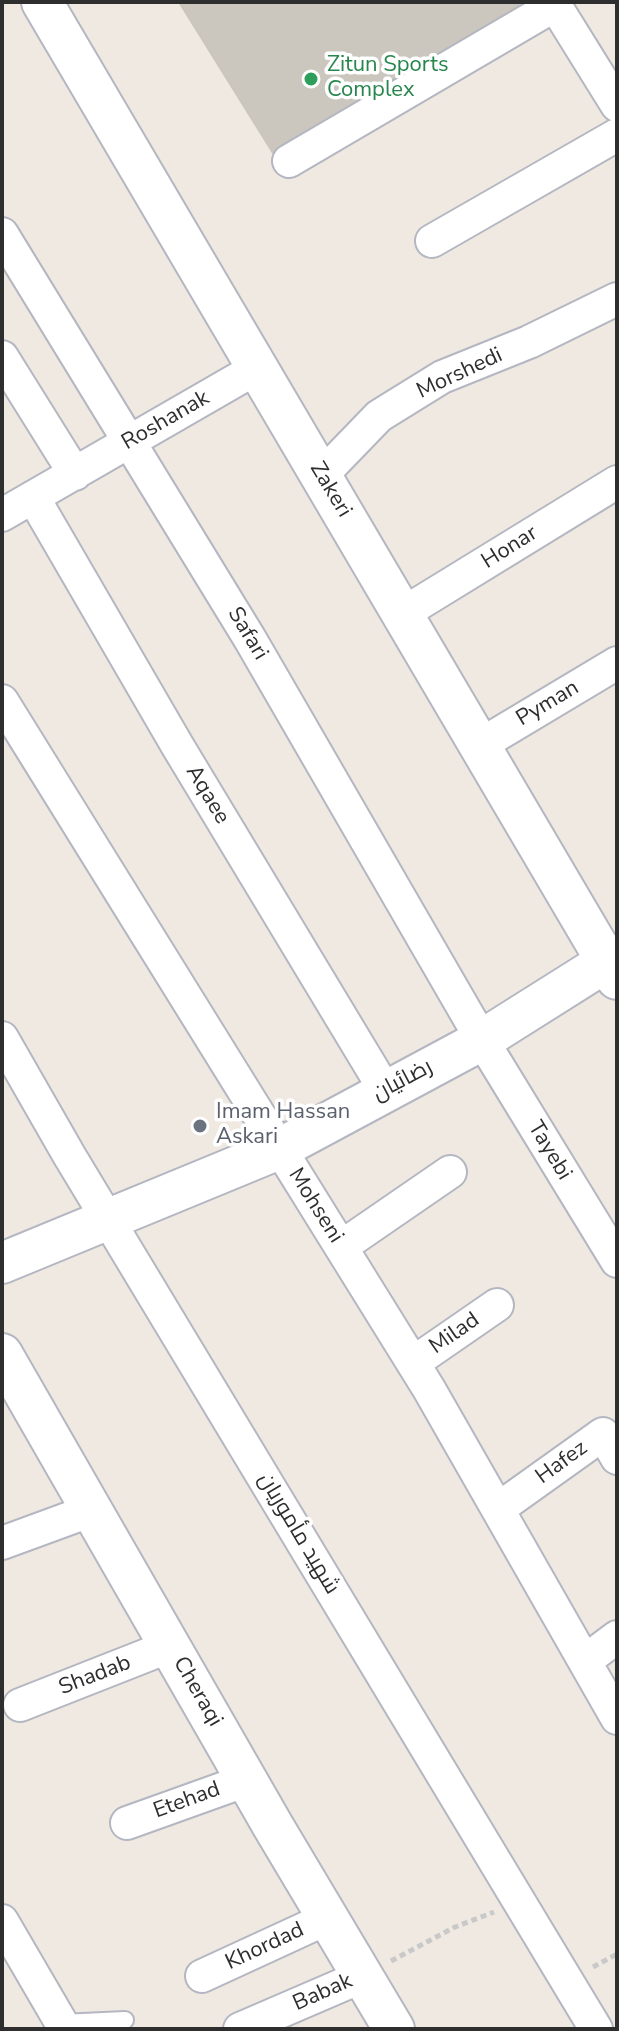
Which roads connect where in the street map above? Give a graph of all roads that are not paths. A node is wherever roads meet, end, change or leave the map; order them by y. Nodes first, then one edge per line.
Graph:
1 (42, 2) edge
2 (554, 3) edge
3 (617, 105) edge
4 (617, 135) edge
5 (289, 161) dead end
6 (2, 234) edge
7 (432, 241) dead end
8 (617, 299) edge
9 (2, 357) edge
10 (257, 368) junction
11 (130, 443) junction
12 (75, 474) junction
13 (321, 476) junction
14 (617, 482) edge
15 (33, 497) junction
16 (2, 515) edge
17 (402, 614) junction
18 (617, 663) edge
19 (2, 701) edge
20 (480, 745) junction
21 (613, 965) edge
22 (2, 1038) edge
23 (482, 1040) junction
24 (385, 1090) junction
25 (279, 1149) junction
26 (450, 1172) dead end
27 (108, 1218) junction
28 (341, 1247) junction
29 (615, 1255) edge
30 (2, 1263) edge
31 (497, 1305) dead end
32 (413, 1363) junction
33 (6, 1371) edge
34 (617, 1458) edge
35 (498, 1509) junction
36 (92, 1510) junction
37 (2, 1543) edge
38 (617, 1637) edge
39 (170, 1646) junction
40 (585, 1661) junction
41 (20, 1705) dead end
42 (617, 1718) edge
43 (247, 1780) junction
44 (127, 1823) dead end
45 (328, 1918) junction
46 (3, 1925) edge
47 (202, 1976) dead end
48 (363, 1976) junction
49 (125, 2020) dead end
50 (63, 2026) edge
51 (240, 2029) edge
52 (394, 2029) edge
53 (596, 2029) edge

1 - 10 street, Zakeri
2 - 3 street
2 - 5 street
4 - 7 street
6 - 11 street, Safari
8 - 13 street, Morshedi
9 - 12 street
10 - 11 street, Roshanak
10 - 13 street, Zakeri
11 - 12 street, Roshanak
11 - 23 street, Safari
12 - 15 street, Roshanak
13 - 17 street, Zakeri
14 - 17 street, Honar
15 - 16 street, Roshanak
15 - 24 street, Aqaee
17 - 20 street, Zakeri
18 - 20 street, Pyman
19 - 25 street, Mohseni
20 - 21 street, Zakeri
21 - 23 street, رضائیان
22 - 27 street, شهید مأموریان
23 - 24 street, رضائیان
23 - 29 street, Tayebi
24 - 25 street, رضائیان
25 - 27 street, رضائیان
25 - 28 street, Mohseni
26 - 28 street
27 - 30 street, رضائیان
27 - 53 street, شهید مأموریان
28 - 32 street, Mohseni
31 - 32 street, Milad
32 - 35 street, Mohseni
33 - 36 street, Cheraqi
34 - 35 street, Hafez
35 - 40 street, Mohseni
36 - 37 street
36 - 39 street, Cheraqi
38 - 40 street
39 - 41 street, Shadab
39 - 43 street, Cheraqi
40 - 42 street, Mohseni
43 - 44 street, Etehad
43 - 45 street, Cheraqi
45 - 47 street, Khordad
45 - 48 street, Cheraqi
46 - 50 street
48 - 51 street, Babak
48 - 52 street, Cheraqi
49 - 50 lane

